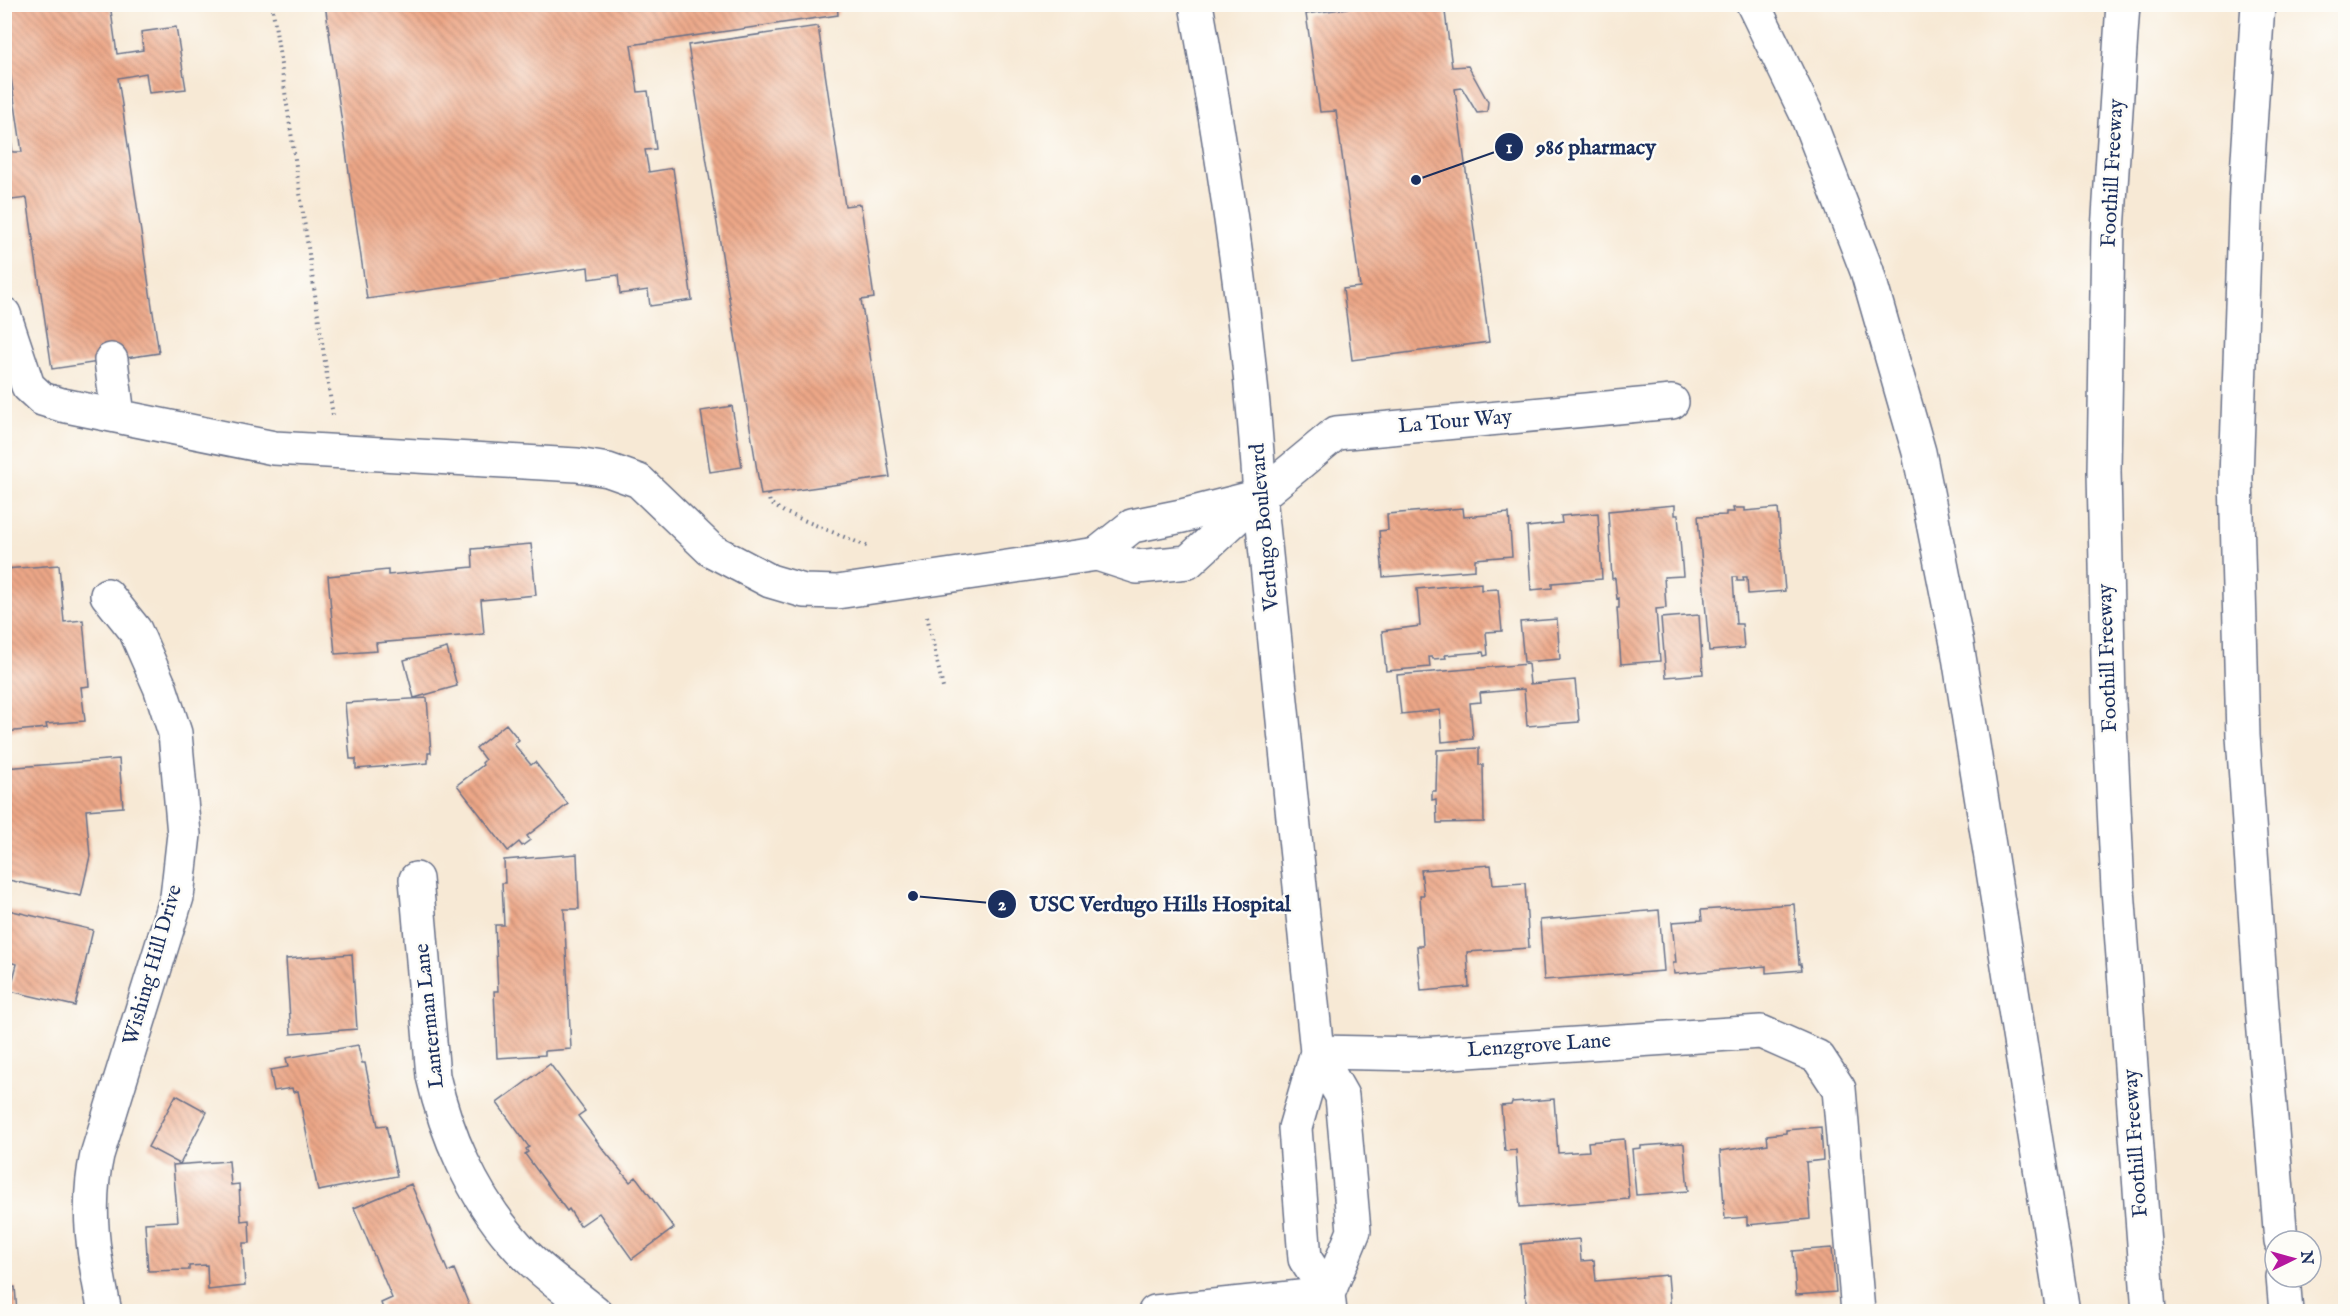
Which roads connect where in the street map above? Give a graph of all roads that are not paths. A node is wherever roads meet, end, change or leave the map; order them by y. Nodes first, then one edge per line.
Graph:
1 (1196, 4) edge
2 (1753, 4) edge
3 (2123, 4) edge
4 (2258, 4) edge
5 (4, 314) edge
6 (111, 360) dead end
7 (1672, 402) dead end
8 (118, 416) junction
9 (1260, 496) junction
10 (1097, 554) junction
11 (107, 595) dead end
12 (416, 879) dead end
13 (1317, 1052) junction
14 (2279, 1229) edge
15 (2284, 1289) edge
16 (1329, 1303) edge
17 (105, 1311) edge
18 (595, 1311) edge
19 (1155, 1311) edge
20 (1858, 1311) edge
21 (2063, 1311) edge
22 (2149, 1311) edge
23 (2286, 1311) edge

1 - 9 main road, Verdugo Boulevard
2 - 21 main road
3 - 22 main road, Foothill Freeway
4 - 14 main road
5 - 8 main road
6 - 8 main road
7 - 9 main road, La Tour Way
8 - 10 main road
9 - 10 main road
9 - 10 main road, La Tour Way
9 - 13 main road, Verdugo Boulevard
11 - 17 main road, Wishing Hill Drive
12 - 18 main road, Lanterman Lane
13 - 16 main road, Verdugo Boulevard
13 - 16 main road, Verdugo Boulevard
13 - 20 main road, Lenzgrove Lane
15 - 23 main road
16 - 19 main road

